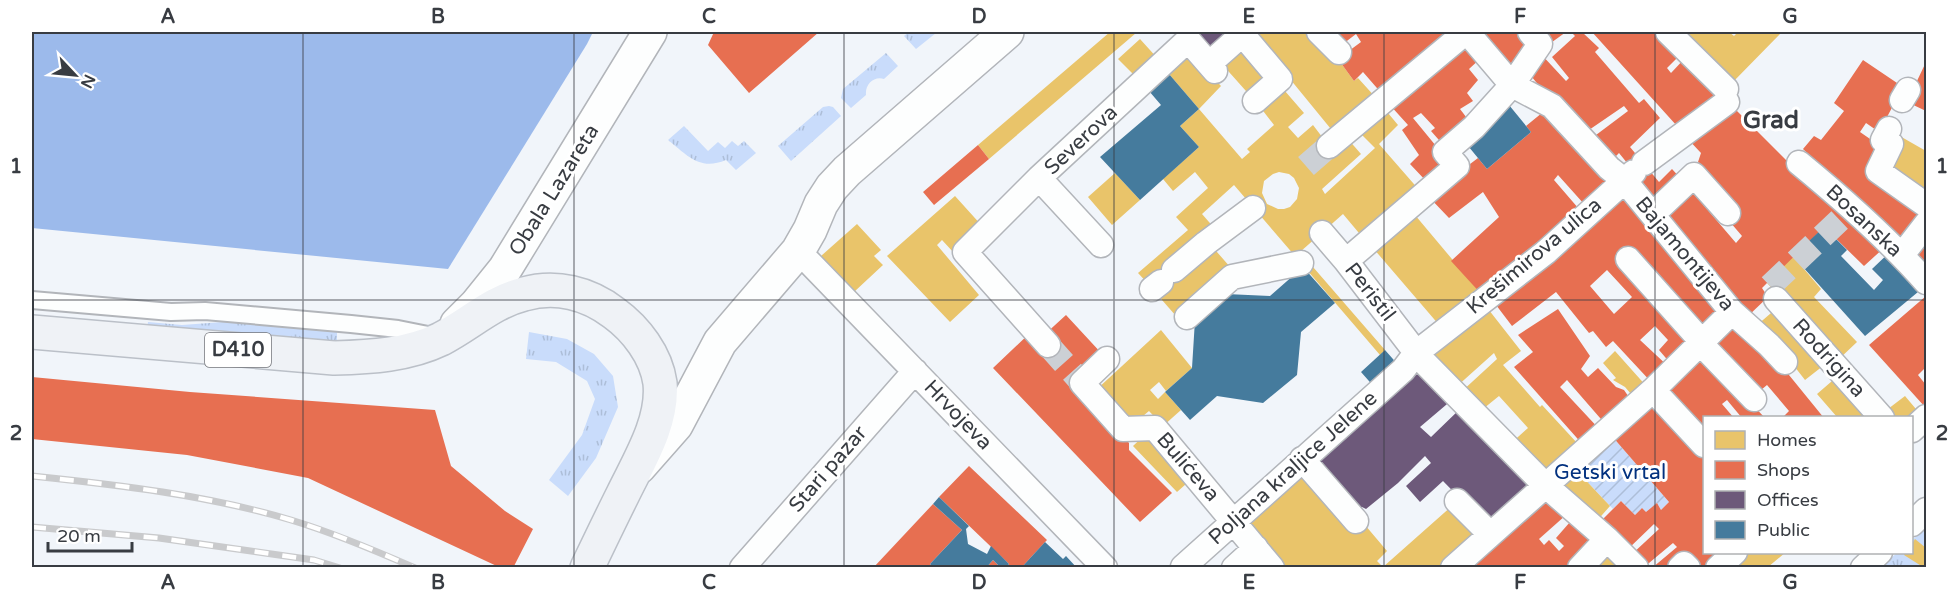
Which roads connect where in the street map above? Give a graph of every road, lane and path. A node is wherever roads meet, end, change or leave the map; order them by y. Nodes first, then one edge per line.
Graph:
1 (650, 32) edge
2 (1007, 32) edge
3 (1319, 32) edge
4 (1467, 32) edge
5 (1530, 32) edge
6 (1668, 32) edge
7 (1243, 33) edge
8 (1339, 52) dead end
9 (1517, 77) junction
10 (1255, 101) dead end
11 (1889, 129) dead end
12 (1329, 146) tunnel mouth
13 (1799, 163) dead end
14 (1634, 172) junction
15 (1039, 178) junction
16 (1926, 205) edge
17 (1253, 208) dead end
18 (1728, 213) dead end
19 (1653, 214) junction
20 (1926, 224) edge
21 (1322, 233) dead end
22 (1101, 245) dead end
23 (1902, 255) junction
24 (1628, 259) dead end
25 (1346, 261) junction
26 (809, 262) dead end
27 (1301, 264) dead end
28 (1162, 281) dead end
29 (1926, 282) edge
30 (32, 300) edge
31 (1187, 317) dead end
32 (1740, 319) junction
33 (32, 332) edge
34 (443, 338) junction
35 (1702, 344) junction
36 (1048, 345) tunnel mouth
37 (1107, 359) dead end
38 (1414, 360) junction
39 (1785, 362) dead end
40 (915, 370) junction
41 (1653, 390) junction
42 (1754, 399) dead end
43 (1881, 416) edge
44 (1926, 417) edge
45 (1913, 428) edge
46 (1703, 444) edge
47 (1302, 459) junction
48 (633, 472) junction
49 (1545, 485) junction
50 (1457, 501) dead end
51 (1926, 510) edge
52 (1234, 520) junction
53 (1356, 521) dead end
54 (1913, 522) edge
55 (1490, 534) junction
56 (1607, 539) junction
57 (1256, 548) junction
58 (1733, 554) edge
59 (1878, 554) edge
60 (587, 567) edge
61 (742, 567) edge
62 (1105, 567) edge
63 (1183, 567) edge
64 (1234, 567) edge
65 (1272, 567) edge
66 (1453, 567) edge
67 (1580, 567) edge
68 (1636, 567) edge
69 (1680, 567) edge
70 (1688, 567) edge
71 (1718, 567) edge
72 (1863, 567) edge

1 - 34 street, Obala Lazareta
2 - 48 street
3 - 8 street
4 - 9 street
4 - 12 street
5 - 9 street
6 - 14 street, Krešimirova ulica
7 - 10 street
7 - 15 street, Severova
9 - 14 street, Bajamontijeva
9 - 25 street
11 - 16 street
13 - 23 street, Bosanska
14 - 19 street, Bajamontijeva
14 - 38 street, Krešimirova ulica
15 - 22 street
15 - 36 street, Severova
17 - 28 street
18 - 19 street
19 - 32 street, Bajamontijeva
20 - 23 street
21 - 25 street, Peristil
23 - 29 street, Bosanska
24 - 35 street
25 - 38 street, Peristil
26 - 40 street, Hrvojeva
27 - 31 street
30 - 34 lane
32 - 35 street
32 - 39 street, Bajamontijeva
32 - 43 street, Rodrigina
33 - 34 main road, D410
34 - 48 main road, D410
35 - 41 street
35 - 42 street
37 - 52 street, Bulićeva
38 - 47 street, Poljana kraljice Jelene
38 - 49 street, Peristil
40 - 61 street, Stari pazar
40 - 62 street, Hrvojeva
41 - 46 street
41 - 49 street
44 - 45 street
47 - 52 street, Poljana kraljice Jelene
47 - 53 street
48 - 60 main road, D410
49 - 55 street
49 - 56 street, Peristil
50 - 55 street
51 - 54 street
52 - 57 street
52 - 63 street, Poljana kraljice Jelene
55 - 66 street
56 - 67 street
56 - 68 street, Peristil
57 - 64 street, Poljana kraljice Jelene
57 - 65 street
58 - 71 street
59 - 72 street
69 - 70 street

